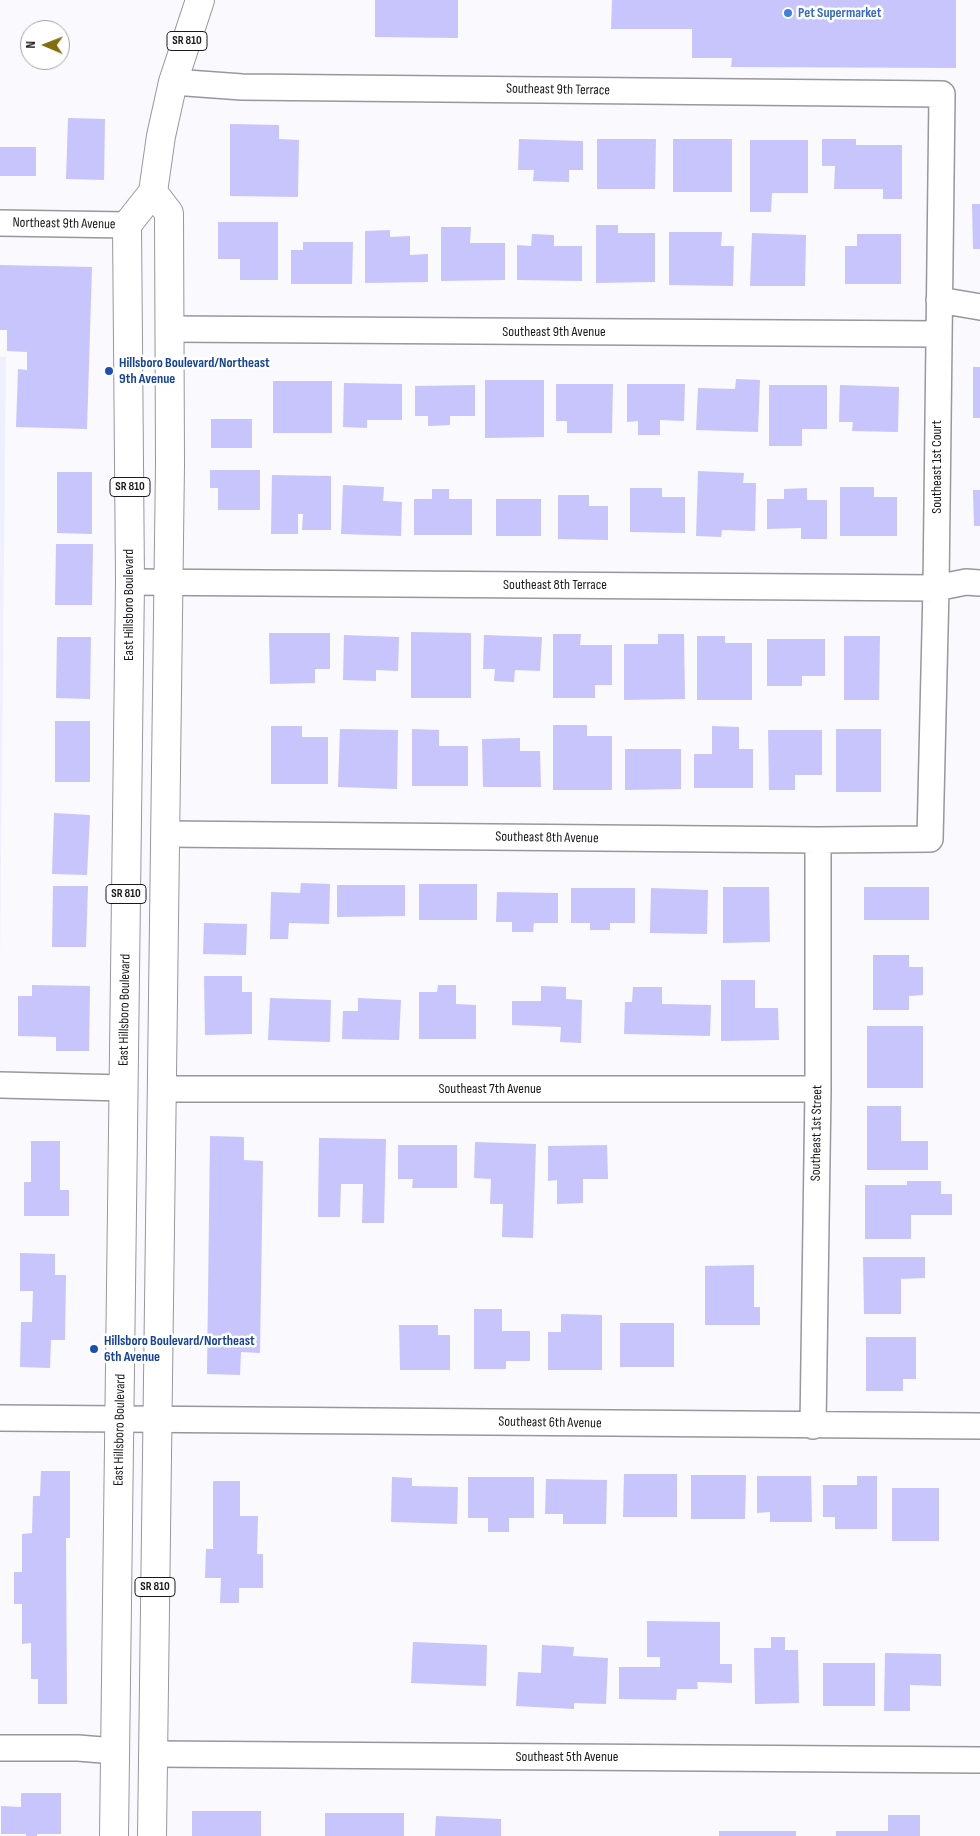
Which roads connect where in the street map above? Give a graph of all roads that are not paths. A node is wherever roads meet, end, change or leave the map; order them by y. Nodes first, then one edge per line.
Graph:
1 (200, 0) edge
2 (173, 82) junction
3 (942, 94) joint
4 (153, 192) junction
5 (0, 224) edge
6 (127, 225) junction
7 (939, 300) junction
8 (980, 307) edge
9 (169, 329) junction
10 (938, 334) junction
11 (130, 582) junction
12 (168, 582) junction
13 (980, 583) edge
14 (936, 588) junction
15 (165, 834) junction
16 (930, 839) joint
17 (818, 840) junction
18 (126, 956) junction
19 (163, 1003) junction
20 (0, 1085) edge
21 (124, 1088) junction
22 (162, 1089) junction
23 (818, 1089) junction
24 (0, 1418) edge
25 (120, 1418) junction
26 (158, 1419) junction
27 (813, 1426) junction
28 (980, 1426) edge
29 (0, 1748) edge
30 (115, 1751) junction
31 (153, 1754) junction
32 (980, 1760) edge
33 (114, 1836) edge
34 (152, 1836) edge

1 - 2 main road, SR 810
2 - 3 street, Southeast 9th Terrace
2 - 4 main road, SR 810
3 - 7 street, Southeast 1st Court
4 - 6 main road
4 - 9 main road, SR 810
5 - 6 street, Northeast 9th Avenue
6 - 11 main road, East Hillsboro Boulevard / SR 810
7 - 8 street
7 - 10 street, Southeast 1st Court
9 - 10 street, Southeast 9th Avenue
9 - 12 main road, SR 810
10 - 14 street, Southeast 1st Court
11 - 12 street, Southeast 8th Terrace
11 - 18 main road, East Hillsboro Boulevard / SR 810
12 - 14 street, Southeast 8th Terrace
12 - 15 main road, SR 810
13 - 14 street, Southeast 8th Terrace
14 - 16 street, Southeast 1st Court
15 - 17 street, Southeast 8th Avenue
15 - 19 main road, SR 810
16 - 17 street, Southeast 8th Avenue
17 - 23 street, Southeast 1st Street
18 - 19 main road
18 - 21 main road, East Hillsboro Boulevard / SR 810
19 - 22 main road, SR 810
20 - 21 street
21 - 25 main road, East Hillsboro Boulevard / SR 810
22 - 23 street, Southeast 7th Avenue
22 - 26 main road, SR 810
23 - 27 street, Southeast 1st Street
24 - 25 street, Southeast 6th Avenue
25 - 26 street, Southeast 6th Avenue
25 - 30 main road, East Hillsboro Boulevard / SR 810
26 - 27 street, Southeast 6th Avenue
26 - 31 main road, SR 810
27 - 28 street, Southeast 6th Avenue
29 - 30 street
30 - 33 main road, East Hillsboro Boulevard / SR 810
31 - 32 street, Southeast 5th Avenue
31 - 34 main road, SR 810

